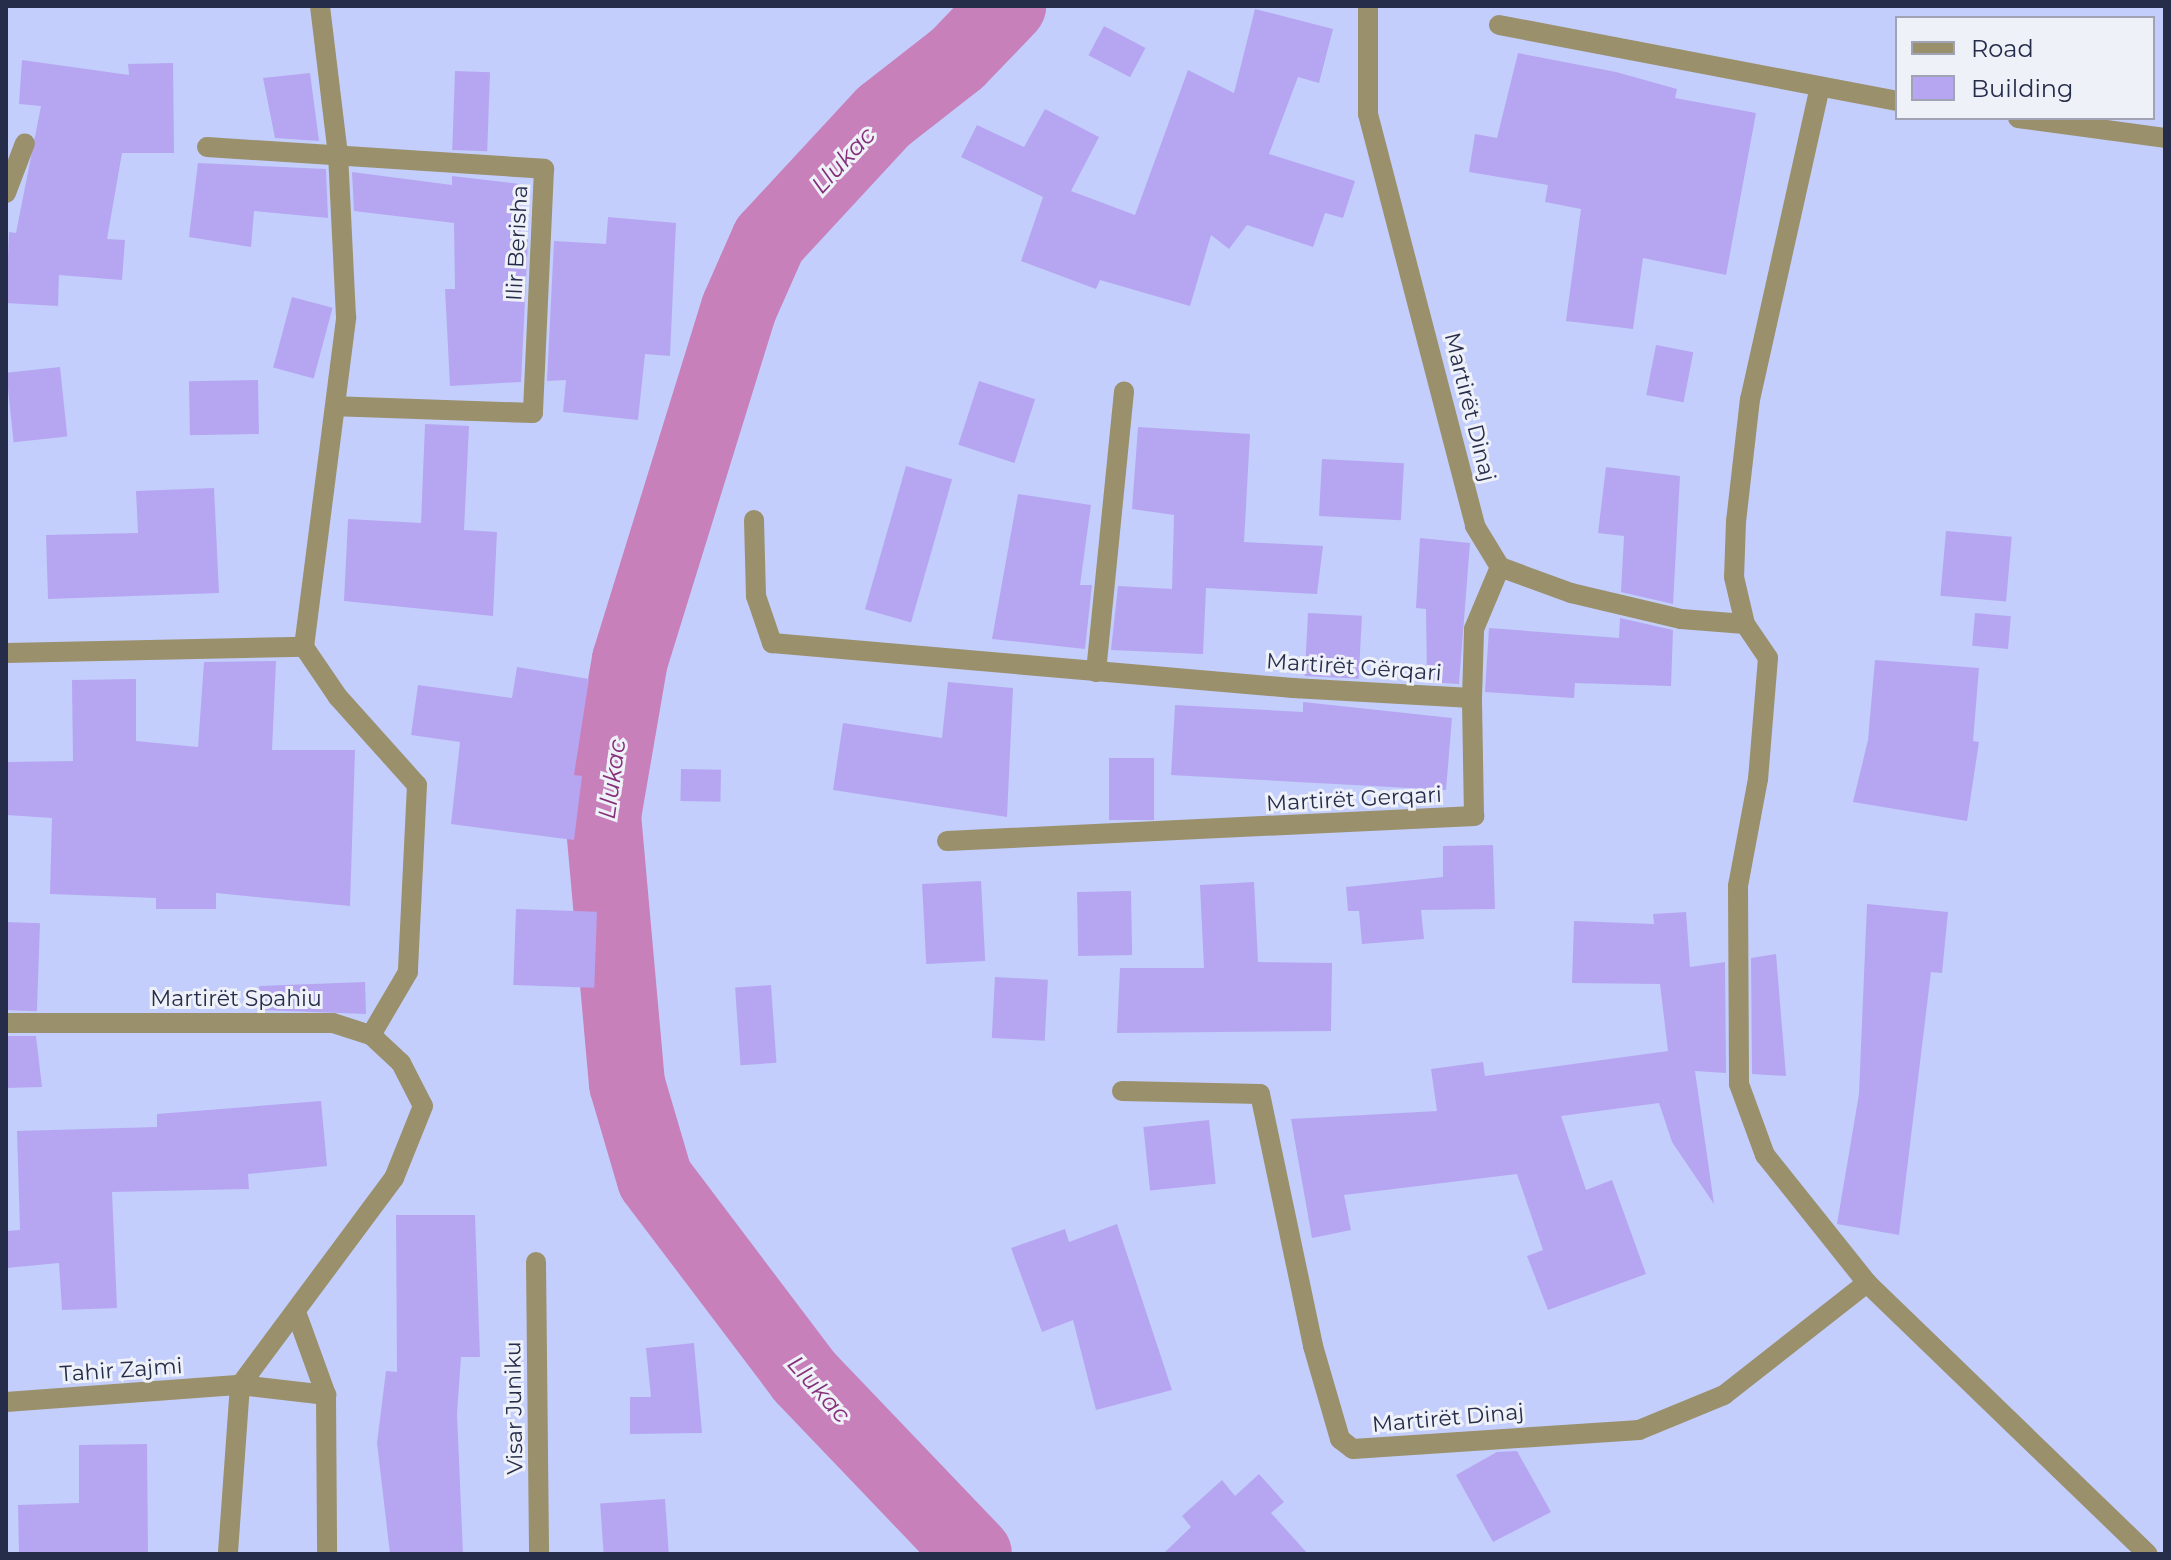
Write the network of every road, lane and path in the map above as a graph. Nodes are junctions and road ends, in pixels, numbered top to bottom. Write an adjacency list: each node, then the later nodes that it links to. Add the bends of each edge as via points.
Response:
1 (320, 6): 10 (street)
2 (1368, 6): 15 (street, Martirët Dinaj, via 1368,114 1475,526)
3 (1499, 25): 4 (street)
4 (1819, 91): 5 (street); 16 (street, via 1750,399 1734,577)
5 (1895, 101)
6 (2033, 120): 7 (street)
7 (2165, 138)
8 (25, 143): 11 (street)
9 (207, 147): 10 (street, Ilir Berisha)
10 (338, 155): 13 (street, via 346,317); 13 (street, Ilir Berisha, via 544,169 533,413)
11 (6, 193)
12 (1124, 391): 19 (street)
13 (337, 406): 17 (street)
14 (754, 520): 19 (street, Martirët Gërqari, via 756,596 772,643)
15 (1500, 567): 16 (street, via 1667,616); 20 (street, Martirët Gërqari, via 1474,629)
16 (1745, 624): 26 (street, via 1768,658 1758,779 1738,886 1739,1084 1765,1155)
17 (304, 647): 18 (street); 23 (street, via 338,697 417,785 408,972)
18 (6, 653)
19 (1096, 672): 20 (street, Martirët Gërqari)
20 (1472, 698): 21 (street, Martirët Gerqari, via 1474,816 1119,838)
21 (947, 841)
22 (6, 1023): 23 (street, Martirët Spahiu, via 333,1023)
23 (371, 1035): 27 (street, Martirët Spahiu, via 401,1063 423,1106 394,1178)
24 (1122, 1091): 26 (street, Martirët Dinaj, via 1260,1094 1313,1346 1340,1439 1353,1449 1639,1430 1724,1395)
25 (536, 1262): 33 (street, Visar Juniku)
26 (1867, 1283): 34 (street)
27 (296, 1312): 28 (street); 29 (street)
28 (240, 1385): 29 (street, Tahir Zajmi); 30 (street, Tahir Zajmi); 31 (street)
29 (326, 1395): 32 (street)
30 (6, 1402)
31 (228, 1554)
32 (327, 1554)
33 (539, 1554)
34 (2148, 1554)

